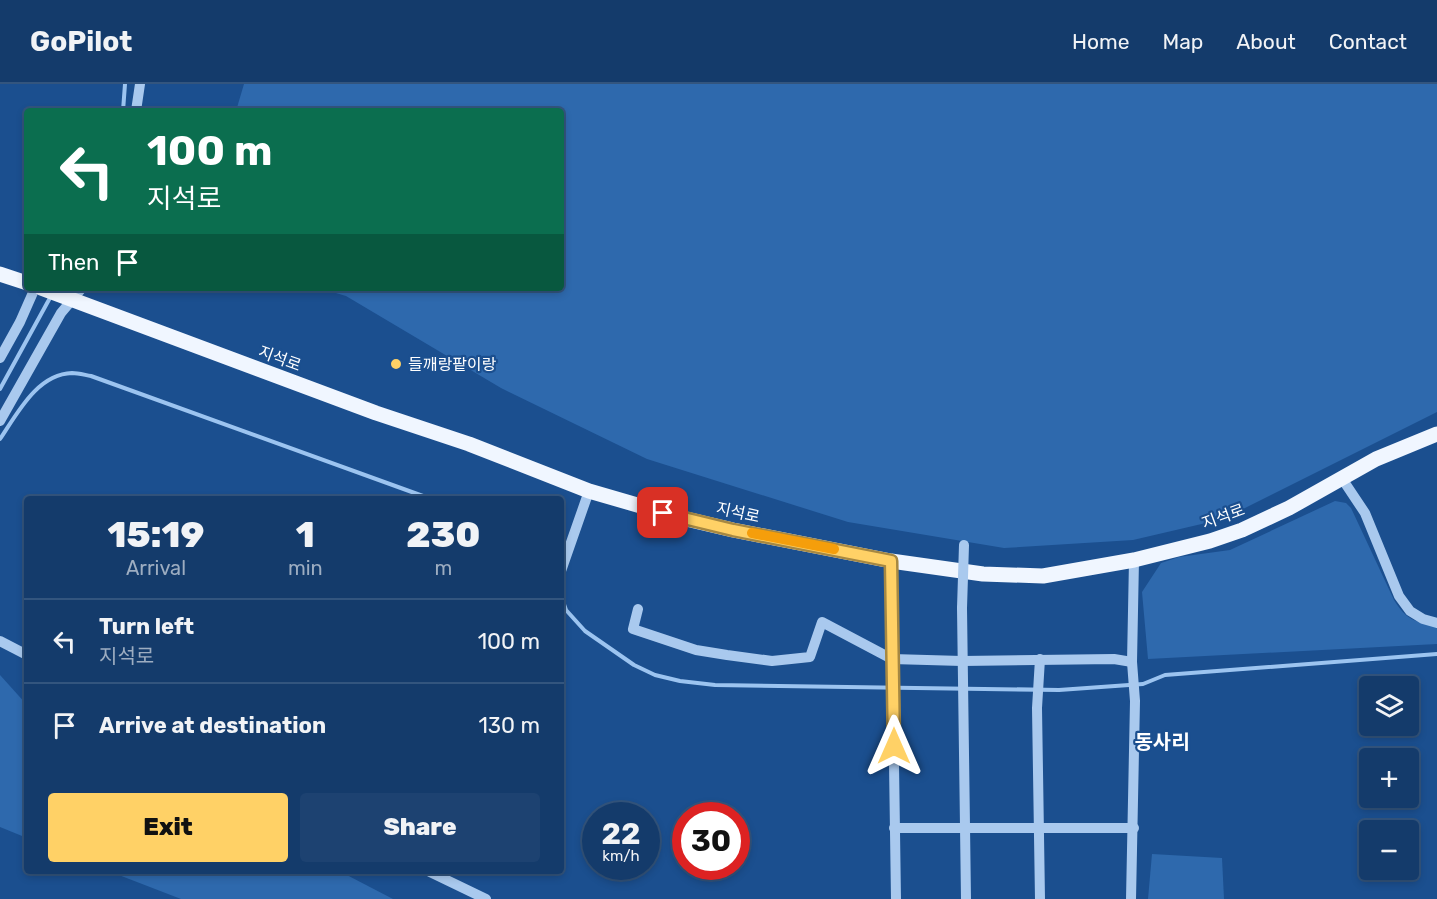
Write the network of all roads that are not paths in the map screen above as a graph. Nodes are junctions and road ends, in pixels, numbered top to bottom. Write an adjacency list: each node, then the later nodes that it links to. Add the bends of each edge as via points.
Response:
1 (140, 84): 2 (street)
2 (136, 108)
3 (0, 274): 4 (main road)
4 (24, 282)
5 (34, 291): 8 (street)
6 (54, 291): 7 (main road, 지석로)
7 (75, 296): 9 (street, via 61,313); 12 (main road, 지석로)
8 (0, 358)
9 (0, 421)
10 (1437, 434): 11 (main road, 지석로)
11 (1341, 477): 14 (main road, 지석로, via 1242,530); 18 (street, via 1365,513 1399,596 1410,610)
12 (589, 492): 15 (main road, 지석로, via 692,520); 16 (street)
13 (963, 545): 24 (street, bridge)
14 (1134, 560): 15 (main road, 지석로, via 1043,576 983,574); 23 (street)
15 (891, 561): 21 (street)
16 (564, 562)
17 (638, 609): 21 (street, via 633,629 696,650 772,661 810,657 822,622)
18 (1437, 623)
19 (0, 640): 20 (street)
20 (24, 653)
21 (892, 659): 24 (street); 27 (street)
22 (1040, 659): 23 (street); 24 (street); 25 (street)
23 (1132, 662): 28 (street)
24 (963, 666): 26 (street)
25 (1040, 826): 26 (street); 28 (street); 33 (street)
26 (965, 827): 27 (street); 32 (street)
27 (894, 828): 31 (street)
28 (1134, 828): 34 (street)
29 (452, 877): 30 (street)
30 (486, 899)
31 (896, 899)
32 (966, 899)
33 (1040, 899)
34 (1131, 899)

